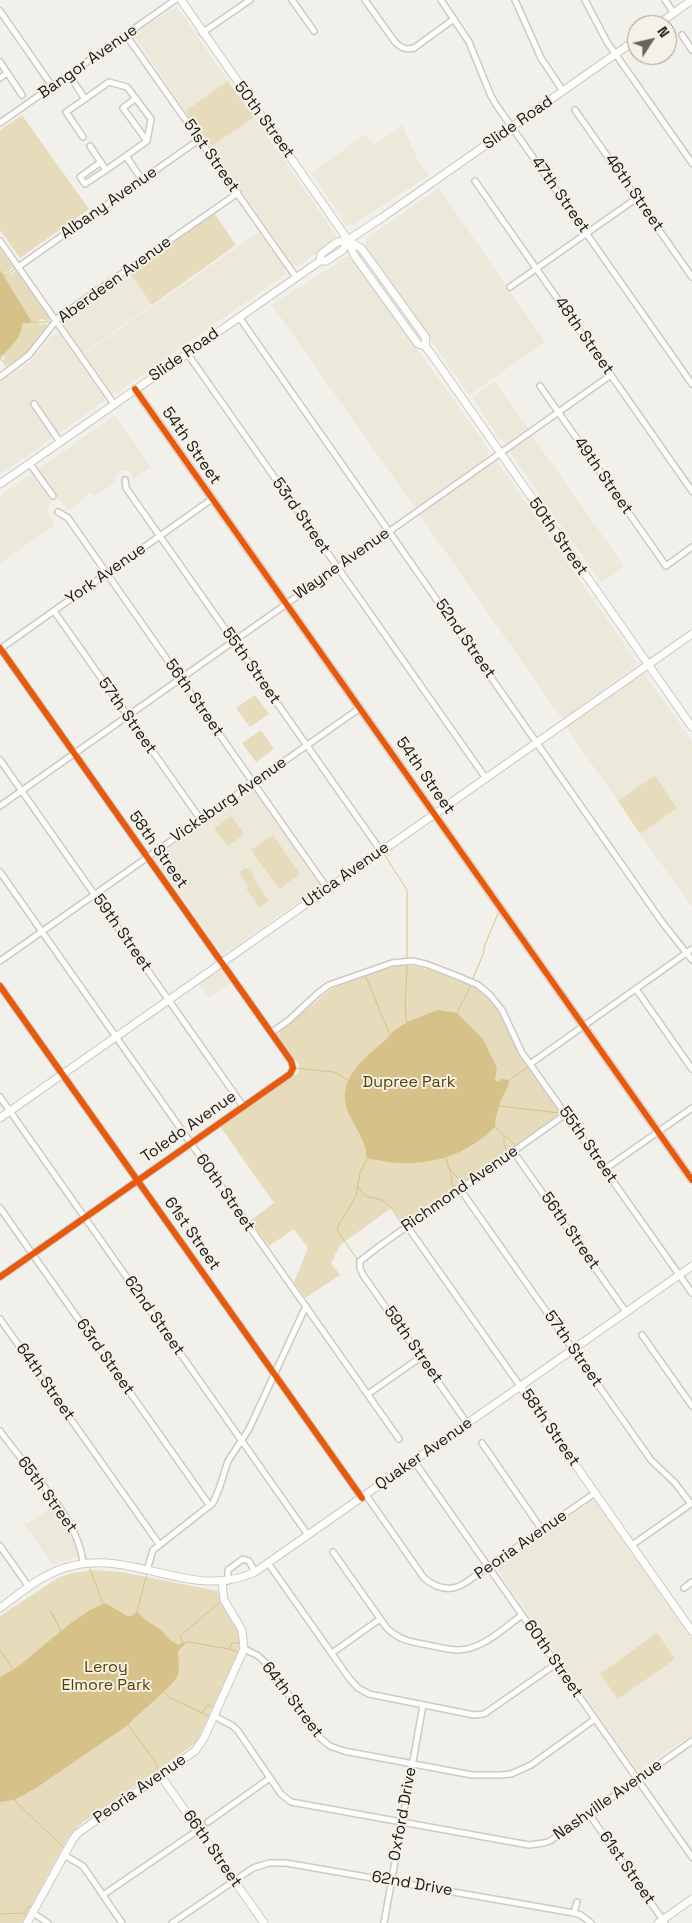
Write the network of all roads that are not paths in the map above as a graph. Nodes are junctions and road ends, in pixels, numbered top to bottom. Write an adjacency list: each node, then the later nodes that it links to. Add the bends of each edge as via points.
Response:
1 (175, 0): 17 (street, Bangor Avenue)
2 (180, 0): 16 (street, 50th Street)
3 (250, 0): 16 (street)
4 (292, 0): 15 (street)
5 (365, 0): 14 (street, via 395,42 408,50)
6 (441, 0): 14 (street, 47th Street)
7 (515, 0): 27 (street, via 541,58)
8 (585, 0): 21 (street)
9 (665, 0): 12 (street)
10 (692, 0): 12 (street)
11 (0, 11): 26 (street)
12 (674, 13): 13 (street)
13 (671, 15)
14 (454, 19): 33 (street, 47th Street, via 469,42 491,96)
15 (314, 31)
16 (202, 34): 47 (street, 50th Street)
17 (126, 35): 24 (street, Bangor Avenue); 35 (street, 51st Street)
18 (682, 35): 20 (street)
19 (627, 46): 21 (street, Slide Road)
20 (692, 50)
21 (616, 54): 27 (street, Slide Road); 39 (street)
22 (0, 62): 23 (street)
23 (7, 73): 25 (street); 28 (street)
24 (69, 75): 26 (street, Bangor Avenue); 30 (street)
25 (0, 78)
26 (52, 86): 32 (street, Bangor Avenue)
27 (563, 91): 33 (street, Slide Road)
28 (22, 95)
29 (136, 98): 30 (street, via 127,87 109,82); 36 (street, via 151,118); 36 (street, via 123,108)
30 (85, 99): 34 (street, via 66,112)
31 (575, 110): 45 (street, 46th Street)
32 (0, 124)
33 (512, 127): 46 (street, 47th Street); 47 (street, Slide Road)
34 (83, 137)
35 (200, 139): 42 (street, Albany Avenue); 44 (street, 51st Street)
36 (147, 141): 38 (street)
37 (90, 146): 40 (street)
38 (126, 156): 41 (street); 42 (street)
39 (691, 161)
40 (101, 162): 41 (street); 41 (street, via 80,177 85,184)
41 (106, 170)
42 (142, 180): 49 (street, Albany Avenue)
43 (475, 181): 50 (street, 48th Street)
44 (238, 193): 51 (street, 51st Street); 55 (street, Aberdeen Avenue)
45 (637, 198): 46 (street); 52 (street, 46th Street)
46 (586, 233): 50 (street); 59 (street, 47th Street)
47 (348, 240): 51 (street, Slide Road, via 343,250 326,261 320,260); 66 (street, 50th Street, via 362,249 426,338 426,346)
48 (0, 242): 49 (street)
49 (18, 267): 55 (street)
50 (536, 269): 53 (street); 57 (street, 48th Street)
51 (296, 277): 54 (street, Slide Road)
52 (692, 277)
53 (510, 287)
54 (239, 317): 56 (street, Slide Road); 76 (street, 52nd Street)
55 (56, 322): 58 (street, Aberdeen Avenue, via 29,355); 63 (street)
56 (187, 353): 61 (street, Slide Road); 79 (street, 53rd Street)
57 (611, 375): 64 (street, Wayne Avenue); 70 (street, 48th Street)
58 (0, 377)
59 (692, 384)
60 (540, 386): 64 (street, 49th Street)
61 (135, 389): 63 (street, Slide Road); 74 (street, 54th Street)
62 (34, 404): 65 (street)
63 (114, 404): 65 (street, Slide Road)
64 (558, 411): 66 (street, Wayne Avenue); 78 (street, 49th Street, via 666,566)
65 (60, 442): 67 (street, Slide Road)
66 (499, 452): 76 (street, Wayne Avenue); 86 (street, 50th Street)
67 (30, 464): 71 (street, Slide Road); 73 (street)
68 (692, 476): 70 (street)
69 (125, 480): 77 (street, 55th Street, via 126,488)
70 (685, 481): 72 (street, 48th Street)
71 (0, 484)
72 (692, 491)
73 (52, 496)
74 (212, 500): 77 (street, York Avenue); 81 (street, 54th Street)
75 (58, 512): 80 (street, 56th Street, via 65,515)
76 (389, 531): 79 (street, Wayne Avenue); 91 (street, 52nd Street)
77 (160, 537): 80 (street, York Avenue); 84 (street, 55th Street)
78 (692, 547)
79 (337, 567): 81 (street, Wayne Avenue); 95 (street, 53rd Street)
80 (107, 574): 82 (street, York Avenue); 87 (street, 56th Street)
81 (286, 603): 84 (street, Wayne Avenue); 88 (street, 54th Street)
82 (54, 611): 85 (street, York Avenue); 89 (street, 57th Street)
83 (692, 634): 86 (street, Utica Avenue)
84 (233, 641): 87 (street, Wayne Avenue); 92 (street, 55th Street)
85 (0, 649): 93 (street, 58th Street)
86 (648, 664): 90 (street, 50th Street); 91 (street, Utica Avenue)
87 (179, 678): 89 (street, Wayne Avenue); 96 (street, 56th Street)
88 (360, 708): 92 (street, Vicksburg Avenue); 99 (street, 54th Street)
89 (126, 715): 93 (street, Wayne Avenue); 100 (street, 57th Street)
90 (692, 727)
91 (537, 741): 95 (street, Utica Avenue); 107 (street, 52nd Street, via 662,922)
92 (307, 746): 96 (street, Vicksburg Avenue); 101 (street, 55th Street)
93 (73, 753): 97 (street, Wayne Avenue); 102 (street, 58th Street)
94 (0, 760): 97 (street, 59th Street)
95 (485, 777): 99 (street, Utica Avenue)
96 (254, 783): 100 (street, Vicksburg Avenue); 104 (street, 56th Street)
97 (21, 790): 98 (street, Wayne Avenue); 105 (street, 59th Street)
98 (0, 806)
99 (434, 813): 101 (street, Utica Avenue); 114 (street, 54th Street)
100 (201, 820): 102 (street, Vicksburg Avenue)
101 (380, 851): 104 (street, Utica Avenue)
102 (147, 858): 105 (street, Vicksburg Avenue); 110 (street, 58th Street)
103 (0, 872): 106 (street, 60th Street)
104 (327, 888): 110 (street, Utica Avenue)
105 (94, 895): 106 (street, Vicksburg Avenue); 113 (street, 59th Street)
106 (42, 932): 109 (street, Vicksburg Avenue); 116 (street, 60th Street)
107 (689, 951): 108 (street, 52nd Street); 112 (street)
108 (692, 960)
109 (0, 961)
110 (221, 963): 113 (street, Utica Avenue); 115 (street, 58th Street)
111 (0, 986): 120 (street, 61st Street)
112 (636, 989): 114 (street); 119 (street)
113 (168, 1000): 116 (street, Utica Avenue); 122 (street, 59th Street)
114 (584, 1025): 117 (street); 127 (street, 54th Street)
115 (271, 1033): 117 (street, 55th Street, via 329,985 396,962 412,961 478,985 489,994 502,1010); 118 (street, 58th Street)
116 (116, 1037): 120 (street, Utica Avenue); 128 (street, 60th Street)
117 (530, 1064): 125 (street, 55th Street)
118 (293, 1068): 122 (street, Toledo Avenue, via 290,1074)
119 (692, 1069)
120 (62, 1074): 124 (street, Utica Avenue); 131 (street, 61st Street)
121 (0, 1097): 124 (street, 62nd Street)
122 (243, 1106): 128 (street, Toledo Avenue)
123 (692, 1108): 127 (street)
124 (10, 1111): 126 (street, Utica Avenue); 135 (street, 62nd Street)
125 (566, 1114): 129 (street, Richmond Avenue); 130 (street, 55th Street)
126 (0, 1118)
127 (658, 1131): 130 (street); 132 (street, 54th Street)
128 (190, 1143): 131 (street, Toledo Avenue); 143 (street, 60th Street)
129 (513, 1151): 133 (street, Richmond Avenue); 144 (street, 56th Street)
130 (605, 1169): 140 (street, 55th Street)
131 (137, 1180): 135 (street, Toledo Avenue); 149 (street, 61st Street)
132 (692, 1180)
133 (460, 1188): 136 (street, Richmond Avenue); 147 (street, 57th Street)
134 (0, 1208): 137 (street, 63rd Street)
135 (84, 1218): 137 (street, Toledo Avenue); 156 (street, 62nd Street)
136 (407, 1226): 138 (street, Richmond Avenue, via 362,1259); 150 (street, 58th Street)
137 (32, 1254): 141 (street, Toledo Avenue); 162 (street, 63rd Street)
138 (360, 1266): 148 (street, 59th Street, via 363,1275)
139 (692, 1266): 140 (street, Quaker Avenue)
140 (679, 1275): 142 (street, 55th Street); 144 (street, Quaker Avenue)
141 (0, 1277)
142 (692, 1293)
143 (306, 1306): 149 (street); 151 (street, 60th Street)
144 (626, 1312): 147 (street, Quaker Avenue)
145 (0, 1319): 165 (street, 64th Street)
146 (642, 1335): 152 (street)
147 (573, 1349): 150 (street, Quaker Avenue); 161 (street, 57th Street, via 651,1460)
148 (421, 1357): 151 (street); 153 (street, 59th Street)
149 (274, 1374): 156 (street); 160 (street, 61st Street)
150 (520, 1386): 153 (street, Quaker Avenue); 159 (street, 58th Street)
151 (368, 1394): 155 (street, 60th Street)
152 (692, 1406)
153 (467, 1423): 158 (street, Quaker Avenue)
154 (1, 1433): 170 (street, 65th Street, via 74,1529 81,1546)
155 (399, 1439)
156 (242, 1441): 162 (street, via 228,1461); 164 (street, 62nd Street)
157 (482, 1443): 163 (street)
158 (414, 1461): 160 (street, Quaker Avenue); 171 (street, 60th Street)
159 (595, 1493): 163 (street, Peoria Avenue); 166 (street, 58th Street)
160 (364, 1496): 164 (street, Quaker Avenue); 177 (street, 61st Street, via 424,1578)
161 (692, 1504): 166 (street)
162 (210, 1506): 165 (street)
163 (542, 1530): 171 (street, Peoria Avenue)
164 (308, 1535): 169 (street, Quaker Avenue)
165 (159, 1544): 172 (street, via 153,1550)
166 (632, 1545): 182 (street, 58th Street)
167 (0, 1546): 176 (street)
168 (333, 1552): 181 (street)
169 (268, 1563): 173 (street, Quaker Avenue); 184 (street)
170 (83, 1564): 172 (street, Quaker Avenue, via 116,1564); 176 (street, Quaker Avenue, via 54,1572)
171 (489, 1567): 177 (street, Peoria Avenue, via 459,1587); 180 (street, 60th Street)
172 (148, 1570): 174 (street, Quaker Avenue, via 202,1582)
173 (255, 1572): 174 (street, Quaker Avenue); 174 (street, via 250,1562 243,1559 228,1570)
174 (225, 1581): 183 (street, via 224,1600 242,1630)
175 (692, 1582): 178 (street)
176 (29, 1587): 179 (street, Quaker Avenue)
177 (444, 1588)
178 (684, 1588)
179 (0, 1608)
180 (522, 1615): 181 (street, via 484,1642 459,1650 401,1639); 185 (street, 60th Street)
181 (380, 1619): 184 (street)
182 (692, 1631)
183 (244, 1649): 187 (street, Peoria Avenue); 190 (street, 64th Street, via 266,1663 319,1737 330,1746)
184 (332, 1653): 186 (street, via 354,1683 368,1694)
185 (556, 1664): 186 (street, via 484,1714); 188 (street, 60th Street)
186 (422, 1705): 190 (street, Oxford Drive)
187 (214, 1716): 191 (street, Peoria Avenue, via 198,1748); 192 (street, via 233,1726)
188 (595, 1719): 190 (street, 64th Street, via 531,1764 511,1774 472,1775); 193 (street, 60th Street)
189 (692, 1741): 193 (street, Nashville Avenue)
190 (412, 1764): 196 (street, Oxford Drive)
191 (160, 1775): 197 (street, 66th Street); 198 (street, Peoria Avenue, via 78,1833)
192 (270, 1778): 195 (street); 196 (street, Nashville Avenue, via 291,1802)
193 (637, 1779): 194 (street, Nashville Avenue); 199 (street, 60th Street)
194 (589, 1814): 196 (street, Nashville Avenue, via 550,1841 537,1845); 207 (street, 61st Street)
195 (208, 1822)
196 (402, 1822): 201 (street, Oxford Drive)
197 (198, 1830): 200 (street, 66th Street); 202 (street)
198 (64, 1855): 202 (street, via 82,1866); 205 (street, Peoria Avenue)
199 (692, 1857)
200 (234, 1880): 201 (street, 62nd Drive, via 261,1864 280,1862); 211 (street, 62nd Drive); 212 (street, 66th Street)
201 (392, 1880): 206 (street, 62nd Drive); 213 (street, Oxford Drive)
202 (103, 1895): 210 (street)
203 (692, 1899): 207 (street)
204 (577, 1902): 206 (street)
205 (33, 1913): 208 (street, Peoria Avenue); 209 (street)
206 (574, 1913): 214 (street, 62nd Drive)
207 (662, 1922)
208 (27, 1923)
209 (48, 1923)
210 (122, 1923)
211 (172, 1923)
212 (264, 1923)
213 (384, 1923)
214 (591, 1923)

